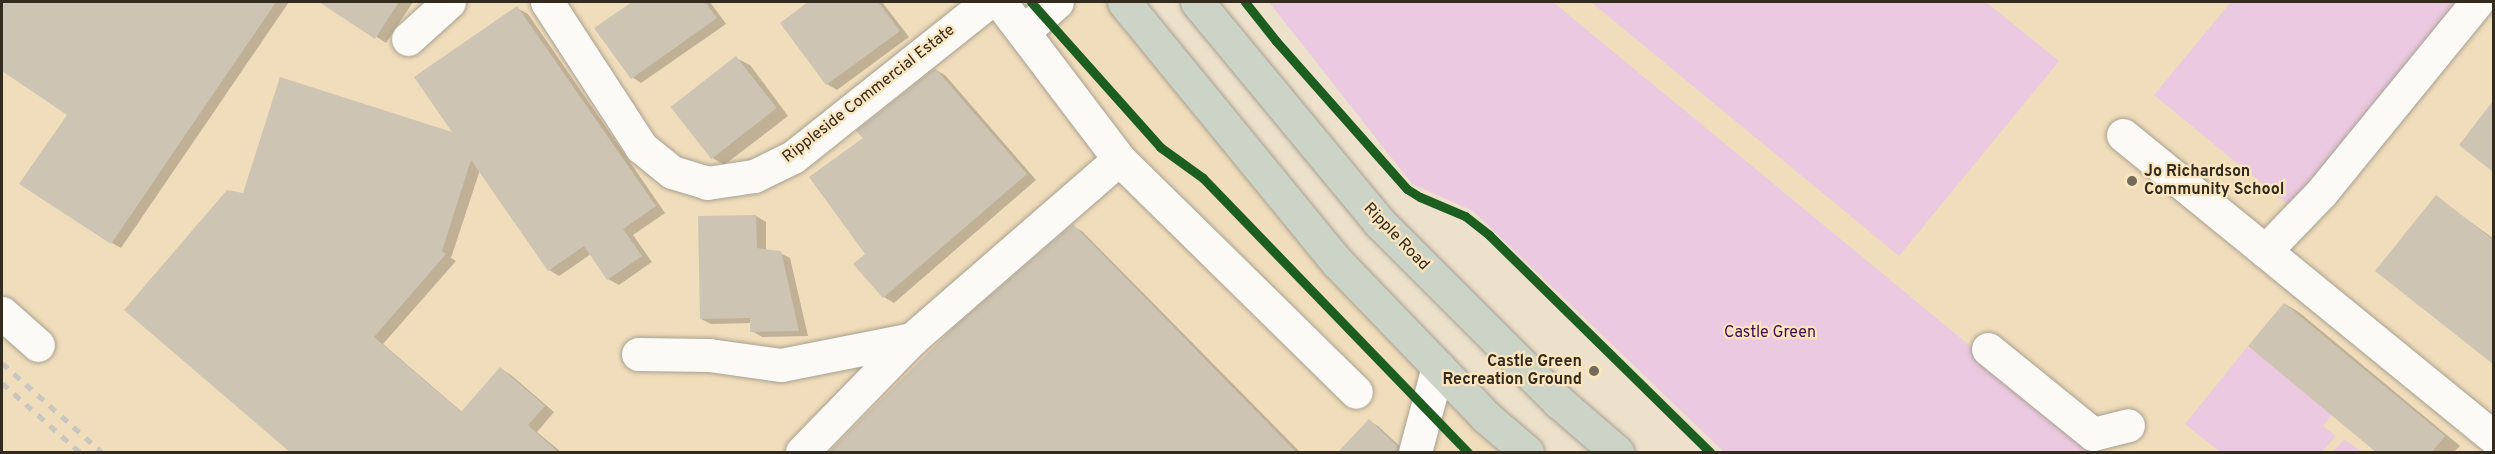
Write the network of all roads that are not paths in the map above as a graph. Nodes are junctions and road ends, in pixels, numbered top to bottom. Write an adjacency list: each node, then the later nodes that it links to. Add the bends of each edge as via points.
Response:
1 (449, 2): 10 (lane)
2 (547, 2): 3 (lane, Rippleside Commercial Estate, via 641,147 672,172 707,183 754,176 793,157)
3 (988, 2)
4 (1000, 2): 9 (lane)
5 (1057, 2): 9 (lane)
6 (1124, 2): 19 (highway, via 1337,262)
7 (1197, 2): 26 (highway, Ripple Road, via 1379,222 1559,402)
8 (2477, 2): 13 (lane, via 2321,193)
9 (1023, 32): 12 (lane)
10 (408, 39)
11 (2123, 135): 13 (lane)
12 (1119, 159): 15 (lane); 20 (lane)
13 (2265, 251): 22 (lane)
14 (2, 313): 16 (lane)
15 (912, 339): 18 (lane, via 781,365 709,355); 23 (lane)
16 (38, 345)
17 (1988, 348): 21 (lane, via 2093,434)
18 (638, 354)
19 (1438, 367): 24 (lane); 25 (highway)
20 (1356, 392)
21 (2128, 425)
22 (2493, 438)
23 (802, 453)
24 (1415, 453)
25 (1527, 453)
26 (1617, 453)

